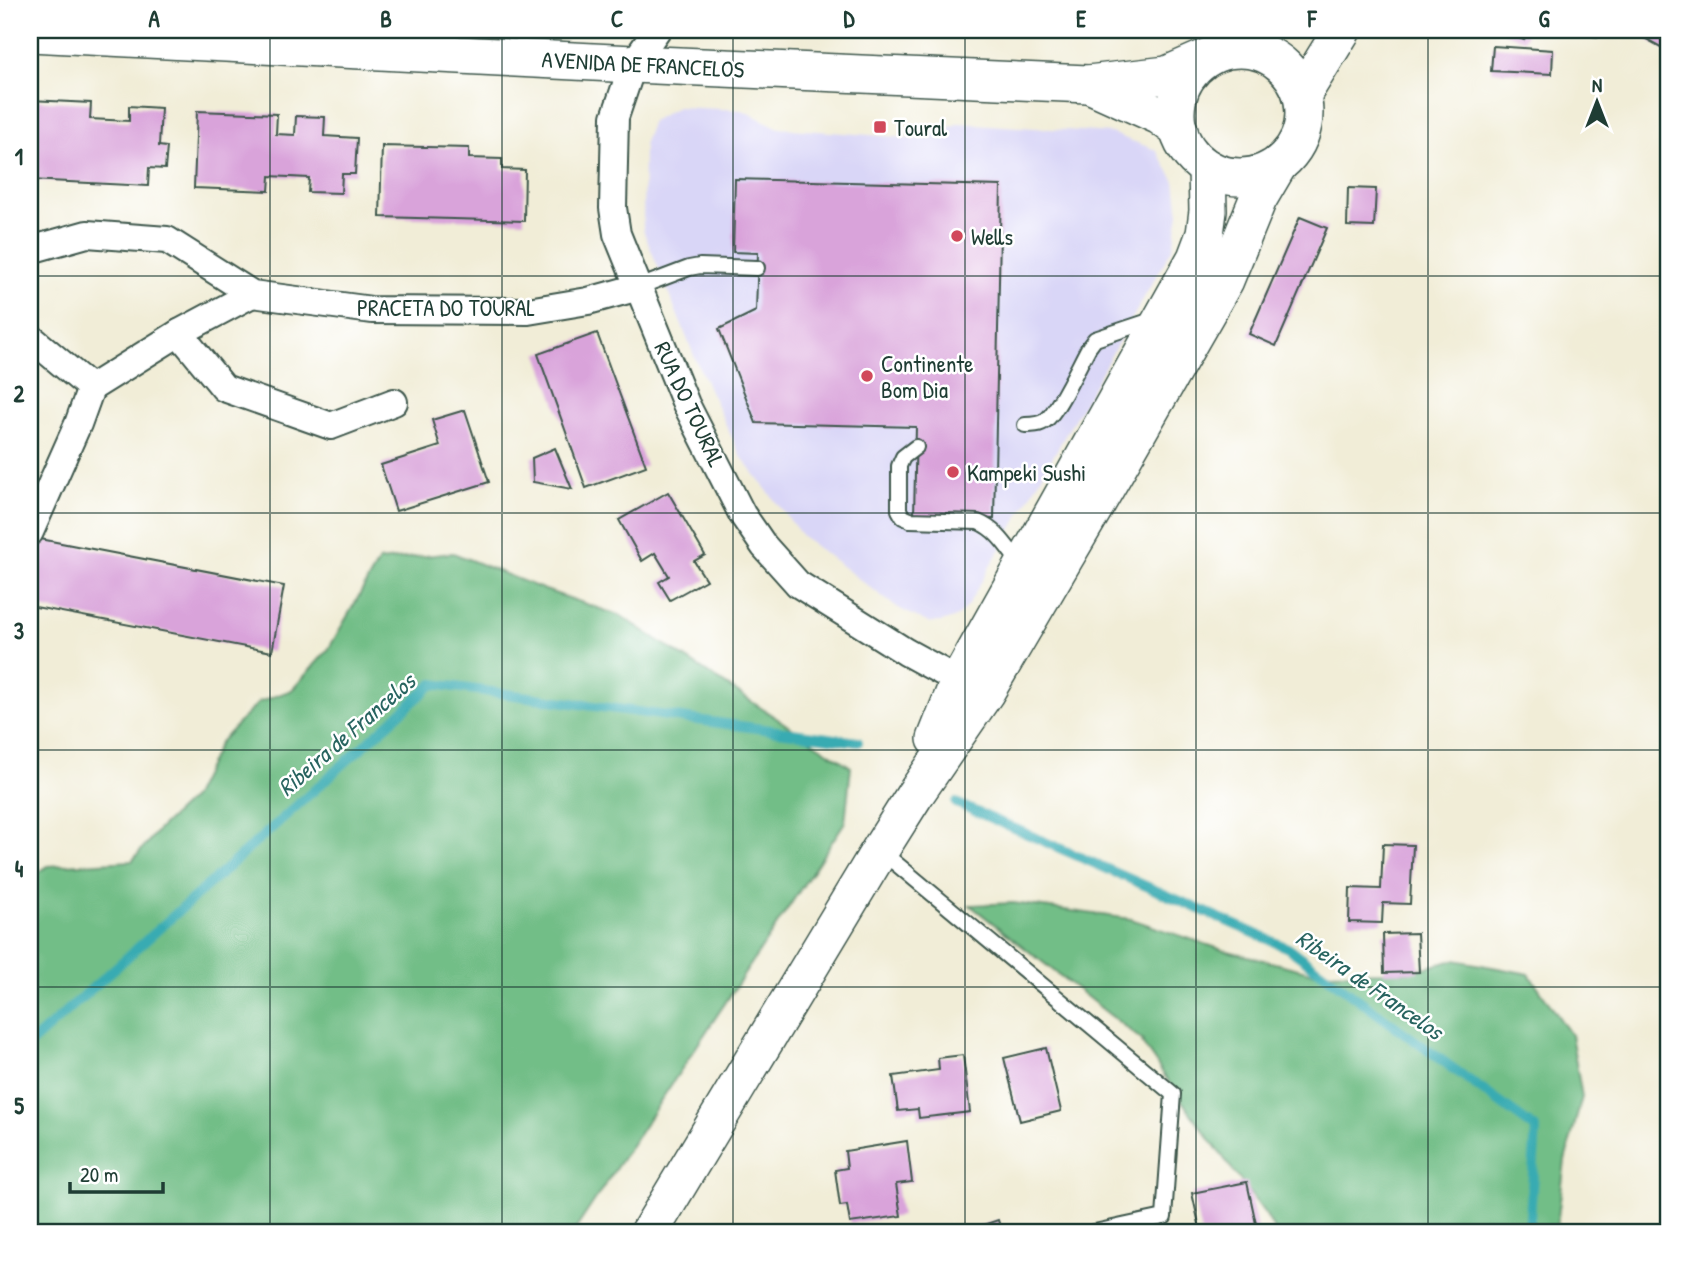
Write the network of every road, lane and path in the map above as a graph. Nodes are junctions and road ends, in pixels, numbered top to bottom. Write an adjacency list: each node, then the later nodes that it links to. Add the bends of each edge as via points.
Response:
1 (657, 30): 6 (street, RUA DO TOURAL)
2 (1342, 30): 8 (main road)
3 (30, 33): 6 (main road, AVENIDA DE FRANCELOS)
4 (1268, 40): 5 (main road); 8 (main road, via 1273,57 1296,80)
5 (1208, 57): 7 (main road, AVENIDA DE FRANCELOS, via 1167,75); 9 (main road, via 1192,70 1181,88 1176,107)
6 (634, 64): 7 (main road, AVENIDA DE FRANCELOS); 14 (street, RUA DO TOURAL, via 615,117 613,208 617,234)
7 (1088, 84): 9 (main road, AVENIDA DE FRANCELOS, via 1160,116)
8 (1302, 95): 10 (main road, via 1301,134)
9 (1179, 130): 11 (main road, via 1193,157)
10 (1278, 165): 11 (main road, via 1242,177); 26 (main road, via 1258,199 1225,280 1098,502 985,693)
11 (1208, 168): 16 (main road, via 1205,234)
12 (30, 250): 15 (street, PRACETA DO TOURAL, via 87,234 167,240)
13 (757, 268): 14 (lane, via 701,266)
14 (639, 287): 15 (street, PRACETA DO TOURAL, via 528,311 372,310); 25 (street, RUA DO TOURAL, via 686,404 742,514 764,546 798,584)
15 (252, 294): 17 (street)
16 (1163, 316): 21 (lane, via 1095,340 1047,420); 24 (main road)
17 (179, 333): 19 (street); 20 (street, via 224,388 331,426)
18 (30, 337): 19 (street)
19 (91, 388): 23 (street)
20 (394, 402)
21 (1025, 425)
22 (916, 447): 24 (lane, via 899,466 903,517 986,525)
23 (30, 531)
24 (1023, 568): 25 (main road)
25 (959, 681): 26 (main road)
26 (914, 796): 27 (main road)
27 (880, 850): 28 (main road); 29 (lane, via 1172,1094 1164,1217)
28 (656, 1231)
29 (1090, 1233)

